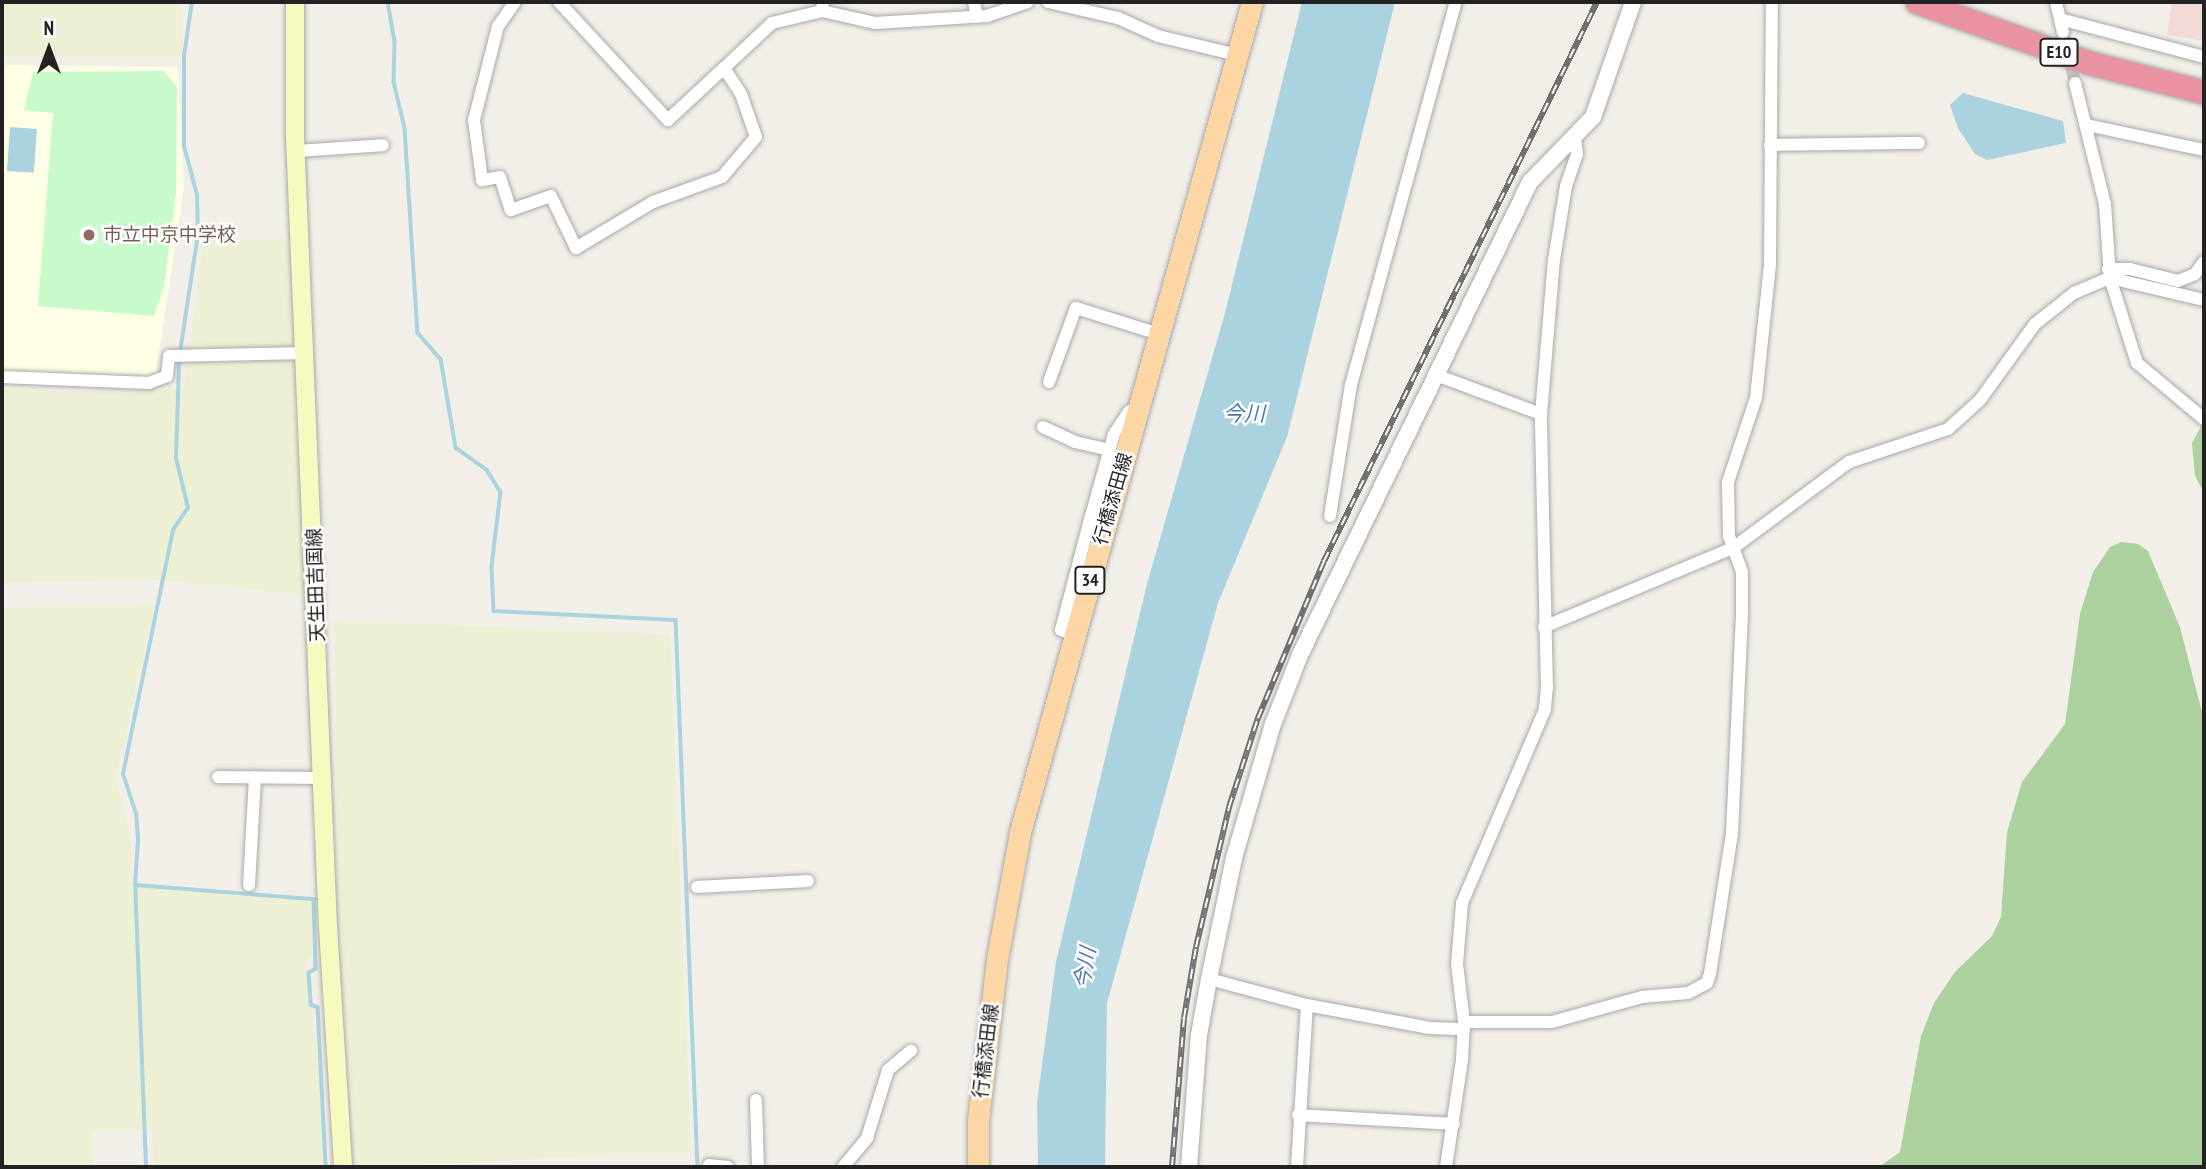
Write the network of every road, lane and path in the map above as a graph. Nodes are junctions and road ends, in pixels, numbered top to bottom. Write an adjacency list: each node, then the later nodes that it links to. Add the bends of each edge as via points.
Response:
1 (295, 2): 26 (main road, 天生田吉国線)
2 (515, 2): 17 (street, via 498,26 474,120 482,180 500,177 512,210 551,195 576,248 653,202 722,177 756,136 741,94)
3 (559, 2): 17 (street, via 668,120)
4 (974, 2): 14 (street)
5 (1028, 2): 14 (street, via 1002,14)
6 (1048, 2): 15 (street)
7 (1252, 2): 15 (main road, 行橋添田線 / 34)
8 (1456, 2): 42 (street, via 1351,385)
9 (1633, 2): 21 (street, via 1593,117)
10 (1772, 2): 24 (street)
11 (1917, 2): 19 (highway, E10, via 2090,63)
12 (2056, 2): 16 (street, via 2061,26)
13 (823, 7): 14 (street, via 875,23); 17 (street, via 772,23)
14 (977, 17)
15 (1237, 55): 32 (main road, 行橋添田線 / 34)
16 (2204, 57)
17 (724, 68)
18 (2076, 83): 20 (street)
19 (2204, 92)
20 (2087, 125): 25 (street); 30 (street, via 2105,204)
21 (1575, 137): 27 (street); 28 (street, via 1577,154)
22 (1919, 143): 24 (street)
23 (383, 145): 26 (street)
24 (1770, 145): 43 (street, via 1770,265 1756,398 1728,482)
25 (2204, 150)
26 (296, 151): 33 (main road, 天生田吉国線)
27 (1554, 155): 28 (street); 34 (street, via 1531,182)
28 (1566, 186): 38 (street, via 1554,260)
29 (2204, 262): 30 (street, via 2195,274 2178,281 2130,269)
30 (2109, 274): 31 (street); 39 (street, via 2137,363); 43 (street, via 2074,293 2035,324 1967,416 1925,440 1849,462)
31 (2204, 300)
32 (1159, 334): 36 (street, via 1076,308); 37 (main road, 行橋添田線 / 34)
33 (306, 353): 35 (street, via 169,356 167,376 149,383); 48 (main road, 天生田吉国線)
34 (1436, 375): 38 (street); 52 (street, via 1300,655 1273,724 1234,858)
35 (2, 377)
36 (1049, 382)
37 (1136, 414): 41 (street, via 1129,412); 45 (main road, 行橋添田線 / 34)
38 (1541, 414): 44 (street)
39 (2204, 419)
40 (1043, 427): 41 (street, via 1075,442)
41 (1109, 450): 45 (street, via 1061,630)
42 (1330, 516)
43 (1733, 548): 44 (street); 54 (street, via 1742,572 1742,612 1732,834 1707,983 1688,993 1642,997 1552,1022)
44 (1544, 627): 54 (street, via 1545,709 1462,903 1457,964)
45 (1075, 635): 64 (main road, 行橋添田線 / 34, via 1020,832 997,959 978,1122)
46 (218, 777): 47 (street)
47 (255, 778): 48 (street); 50 (street)
48 (323, 779): 60 (main road, 天生田吉国線)
49 (808, 881): 51 (street)
50 (249, 885)
51 (697, 887)
52 (1209, 979): 53 (street); 65 (street, via 1199,1035)
53 (1307, 1005): 54 (street, via 1430,1028); 57 (street)
54 (1464, 1025): 58 (street)
55 (911, 1051): 63 (street, via 887,1070 867,1138)
56 (755, 1100): 62 (street)
57 (1298, 1115): 58 (street); 66 (street)
58 (1454, 1125): 67 (street)
59 (709, 1165): 61 (street)
60 (343, 1167)
61 (728, 1167)
62 (758, 1167)
63 (843, 1167)
64 (978, 1167)
65 (1189, 1167)
66 (1297, 1167)
67 (1446, 1167)

